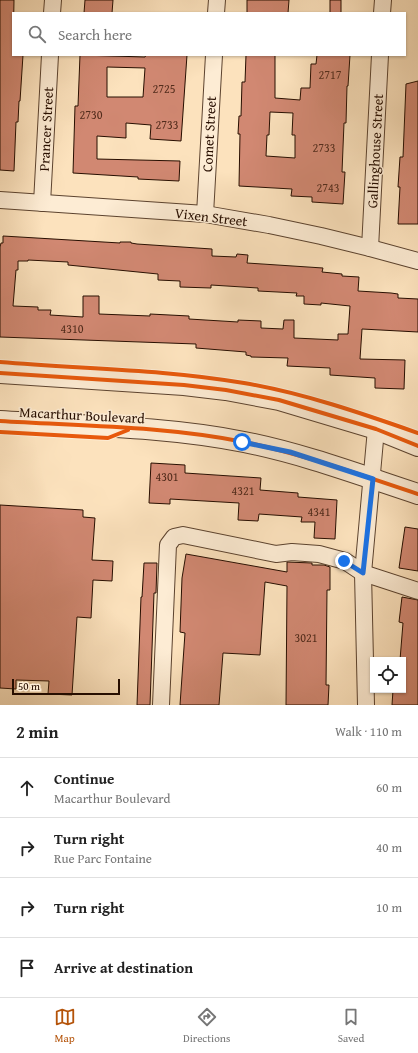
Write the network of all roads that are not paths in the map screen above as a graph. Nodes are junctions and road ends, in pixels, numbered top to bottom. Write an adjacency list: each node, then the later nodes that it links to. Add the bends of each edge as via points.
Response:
1 (53, 0): 4 (street)
2 (216, 0): 5 (street)
3 (383, 0): 6 (street)
4 (52, 12)
5 (216, 12)
6 (382, 12)
7 (50, 56): 11 (street, Prancer Street)
8 (214, 56): 12 (street, Comet Street)
9 (380, 56): 13 (street, Gallinghouse Street)
10 (0, 200): 11 (street, Vixen Street)
11 (42, 203): 12 (street, Vixen Street)
12 (205, 214): 13 (street, Vixen Street)
13 (370, 248): 14 (street, Vixen Street)
14 (418, 261)
15 (0, 373): 17 (street, via 226,390 279,400)
16 (0, 422): 19 (street, Macarthur Boulevard, via 148,430 242,442 290,452)
17 (376, 429): 18 (street); 19 (street)
18 (418, 446)
19 (373, 479): 20 (street, Macarthur Boulevard); 21 (street)
20 (418, 494)
21 (363, 573): 22 (street); 23 (street, via 344,561 319,554 276,554 183,535 174,537 168,545); 24 (street)
22 (418, 591)
23 (161, 705)
24 (366, 705)

